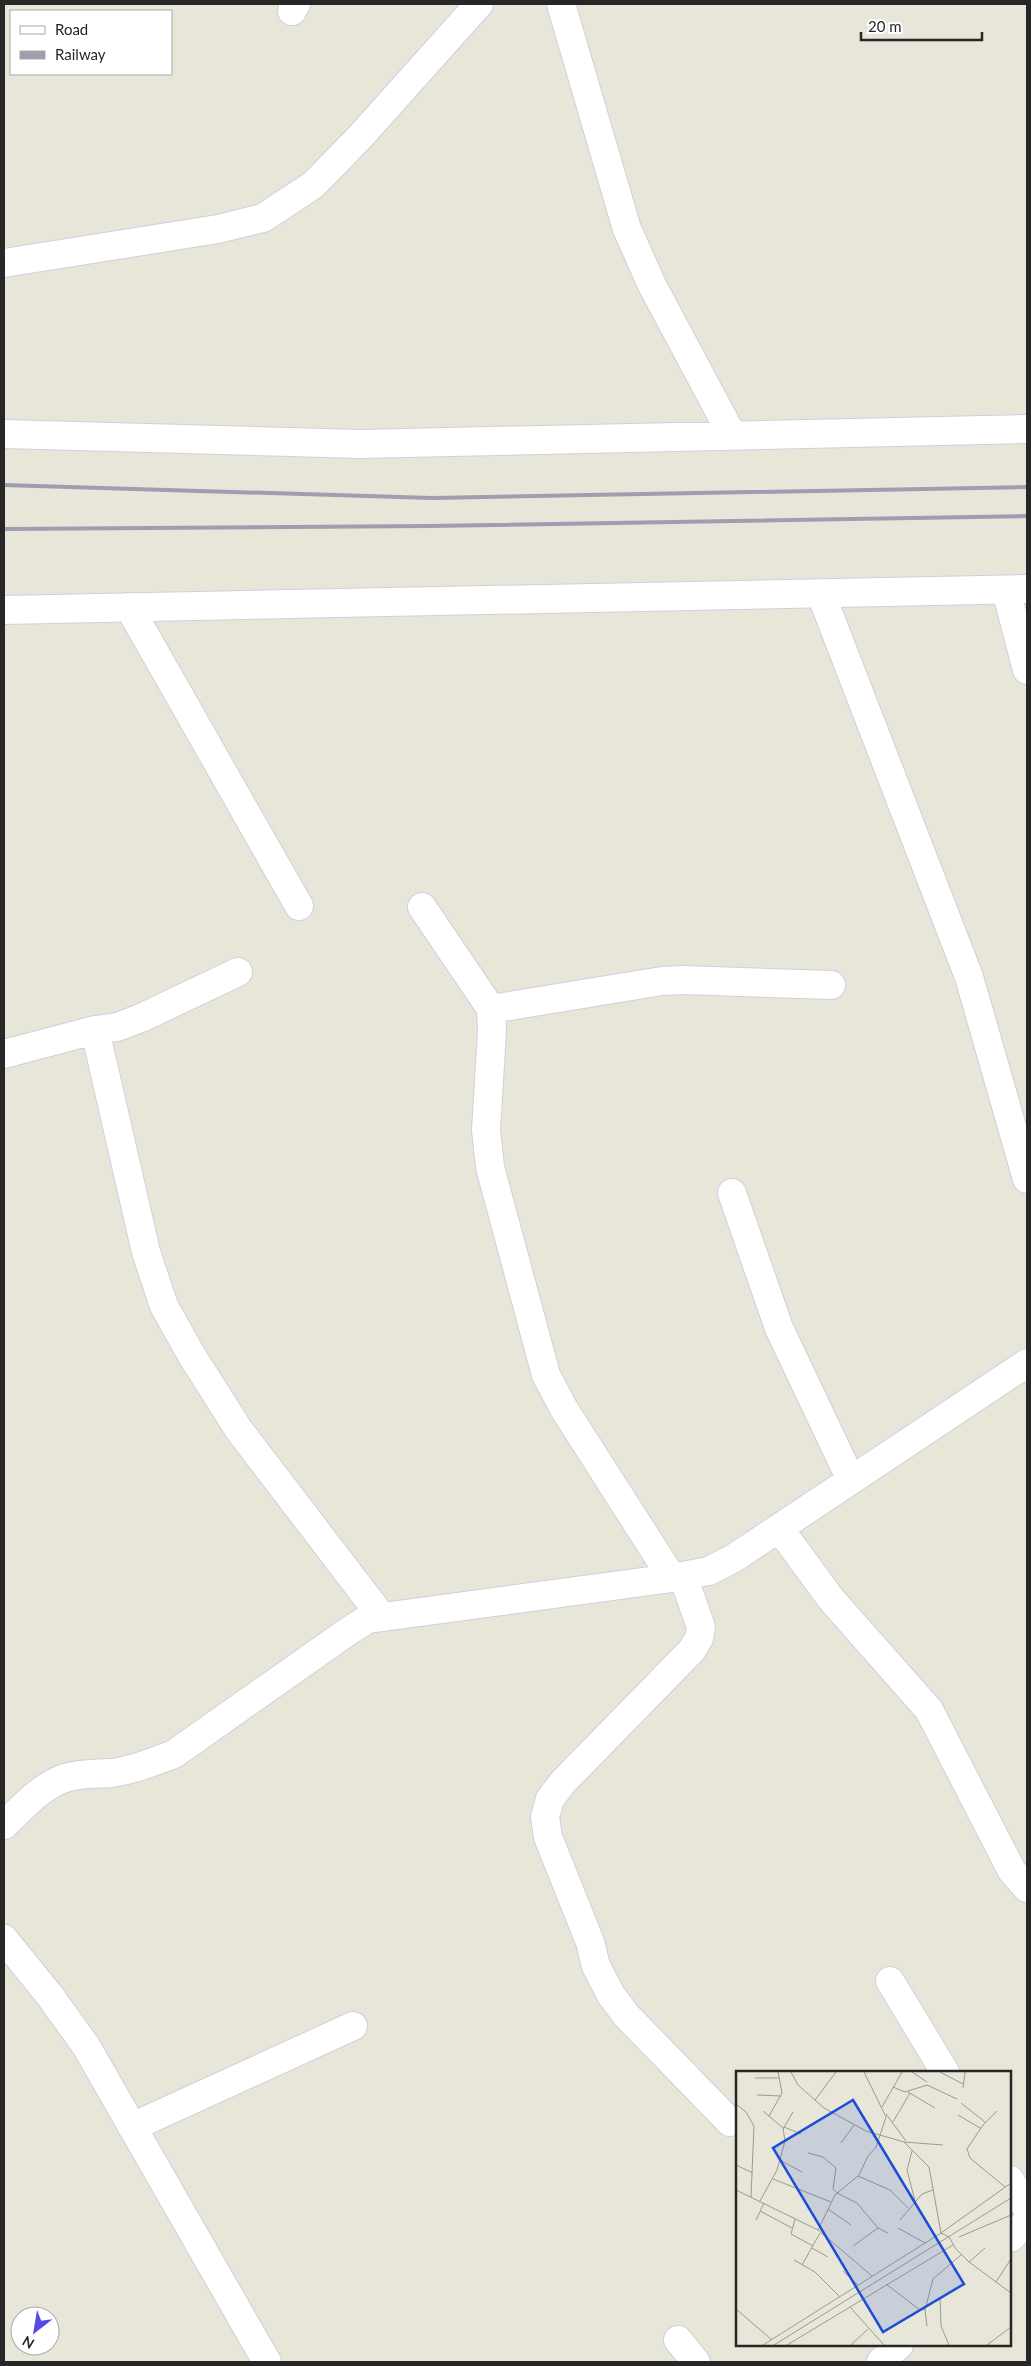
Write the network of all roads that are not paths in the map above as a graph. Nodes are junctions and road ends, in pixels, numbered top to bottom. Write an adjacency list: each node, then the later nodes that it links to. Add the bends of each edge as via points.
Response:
1 (479, 4): 3 (street, via 313,185 263,218 218,229)
2 (561, 4): 6 (street, via 628,228 652,286)
3 (4, 263)
4 (1027, 428): 6 (street)
5 (4, 434): 6 (street, via 360,444)
6 (732, 436)
7 (1017, 590): 8 (street); 11 (street)
8 (821, 594): 9 (street); 19 (street, via 969,977)
9 (130, 608): 10 (street); 12 (street)
10 (4, 610)
11 (1027, 670)
12 (299, 906)
13 (422, 907): 16 (street)
14 (238, 972): 17 (street, via 141,1018)
15 (831, 985): 16 (street, via 683,980)
16 (491, 1009): 24 (street, via 486,1130 490,1167 546,1374 564,1409)
17 (95, 1030): 18 (street); 25 (street, via 146,1252 164,1306 239,1430)
18 (4, 1054)
19 (1027, 1179)
20 (732, 1193): 22 (street, via 779,1328)
21 (1027, 1363): 22 (street)
22 (851, 1480): 23 (street)
23 (779, 1528): 24 (street, via 709,1571); 27 (street, via 831,1599 929,1710 1012,1871)
24 (678, 1577): 25 (street); 32 (street, via 701,1626 700,1638 563,1782 550,1800 545,1817 548,1837 590,1942 596,1966 611,1995 626,2015)
25 (382, 1617): 26 (street, via 368,1619 350,1630 174,1754 145,1766 64,1779 45,1788)
26 (4, 1825)
27 (1027, 1888)
28 (4, 1939): 33 (street, via 86,2046)
29 (890, 1981): 31 (street)
30 (353, 2026): 33 (street)
31 (944, 2071)
32 (730, 2122)
33 (132, 2127): 40 (street)
34 (1011, 2182): 35 (street)
35 (1027, 2209)
36 (1027, 2222): 37 (street)
37 (1011, 2237)
38 (678, 2340): 41 (street)
39 (898, 2346): 42 (street)
40 (267, 2362)
41 (696, 2362)
42 (881, 2362)

